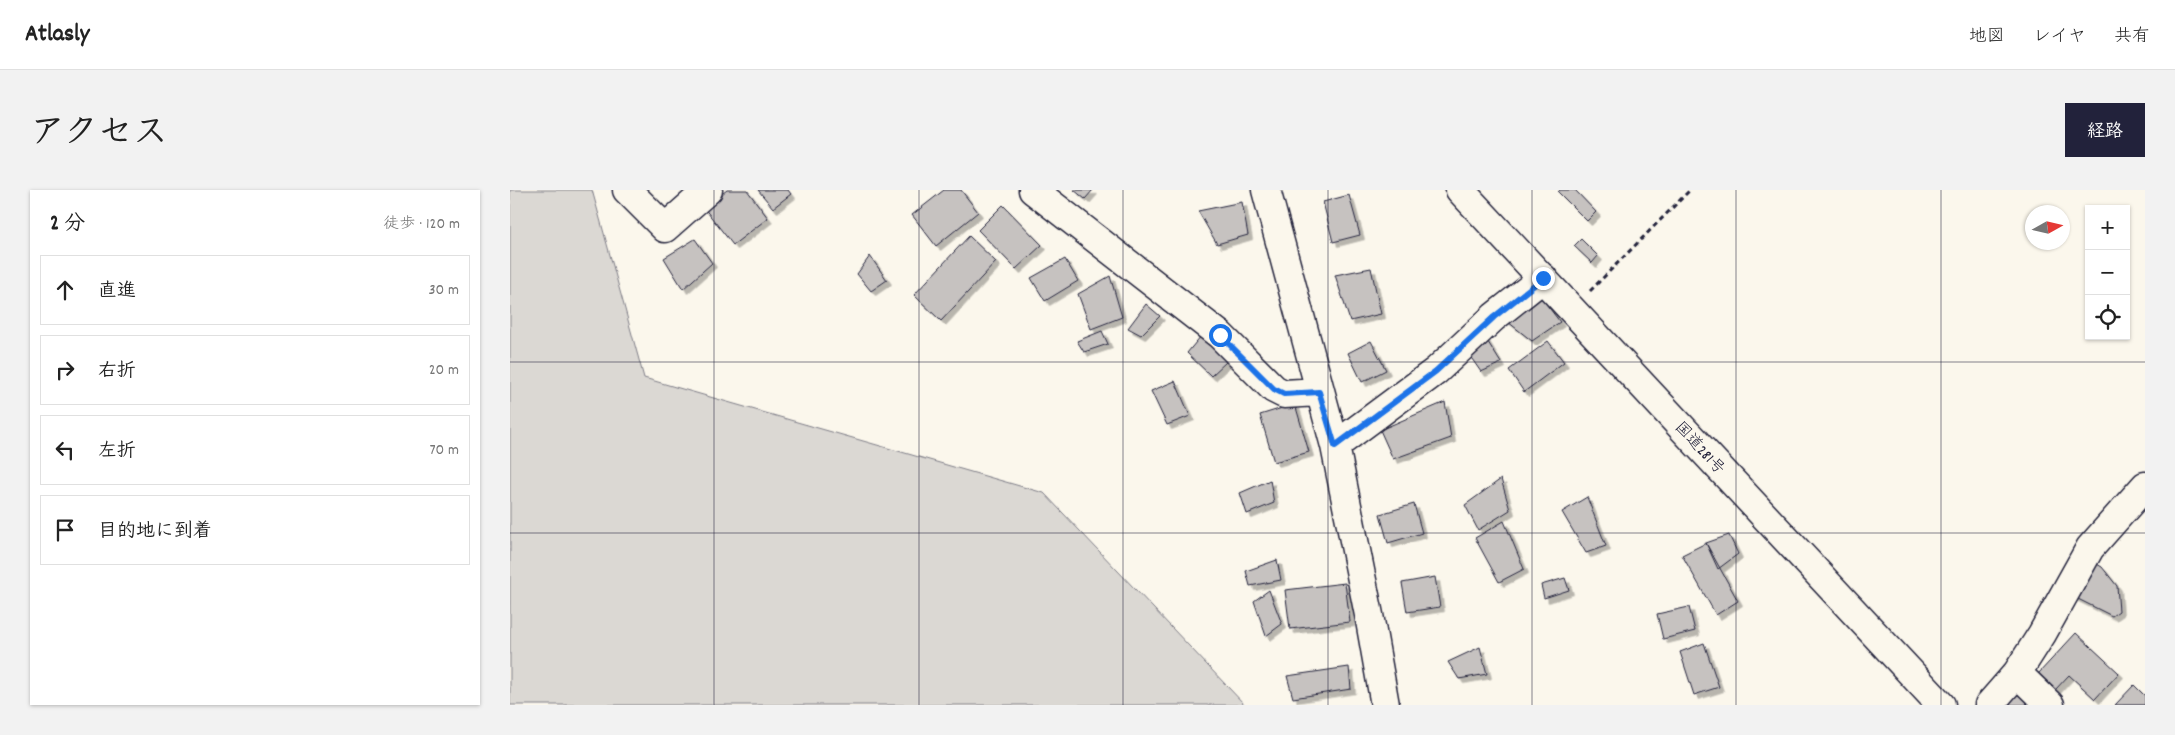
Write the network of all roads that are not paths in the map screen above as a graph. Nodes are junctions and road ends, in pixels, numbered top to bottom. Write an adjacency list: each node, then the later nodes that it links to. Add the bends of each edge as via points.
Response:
1 (627, 190): 2 (main road, via 665,228)
2 (708, 190)
3 (1033, 190): 7 (main road, via 1220,335 1274,389 1284,394)
4 (1266, 190): 7 (main road)
5 (1460, 190): 6 (main road, 国道281号)
6 (1543, 278): 8 (main road, via 1494,317 1436,371); 12 (main road, 国道281号)
7 (1319, 392): 8 (main road)
8 (1335, 446): 11 (main road)
9 (2145, 486): 10 (main road, via 2090,548)
10 (2017, 673): 13 (main road); 14 (main road)
11 (1384, 705)
12 (1941, 705)
13 (1989, 705)
14 (2050, 705)

